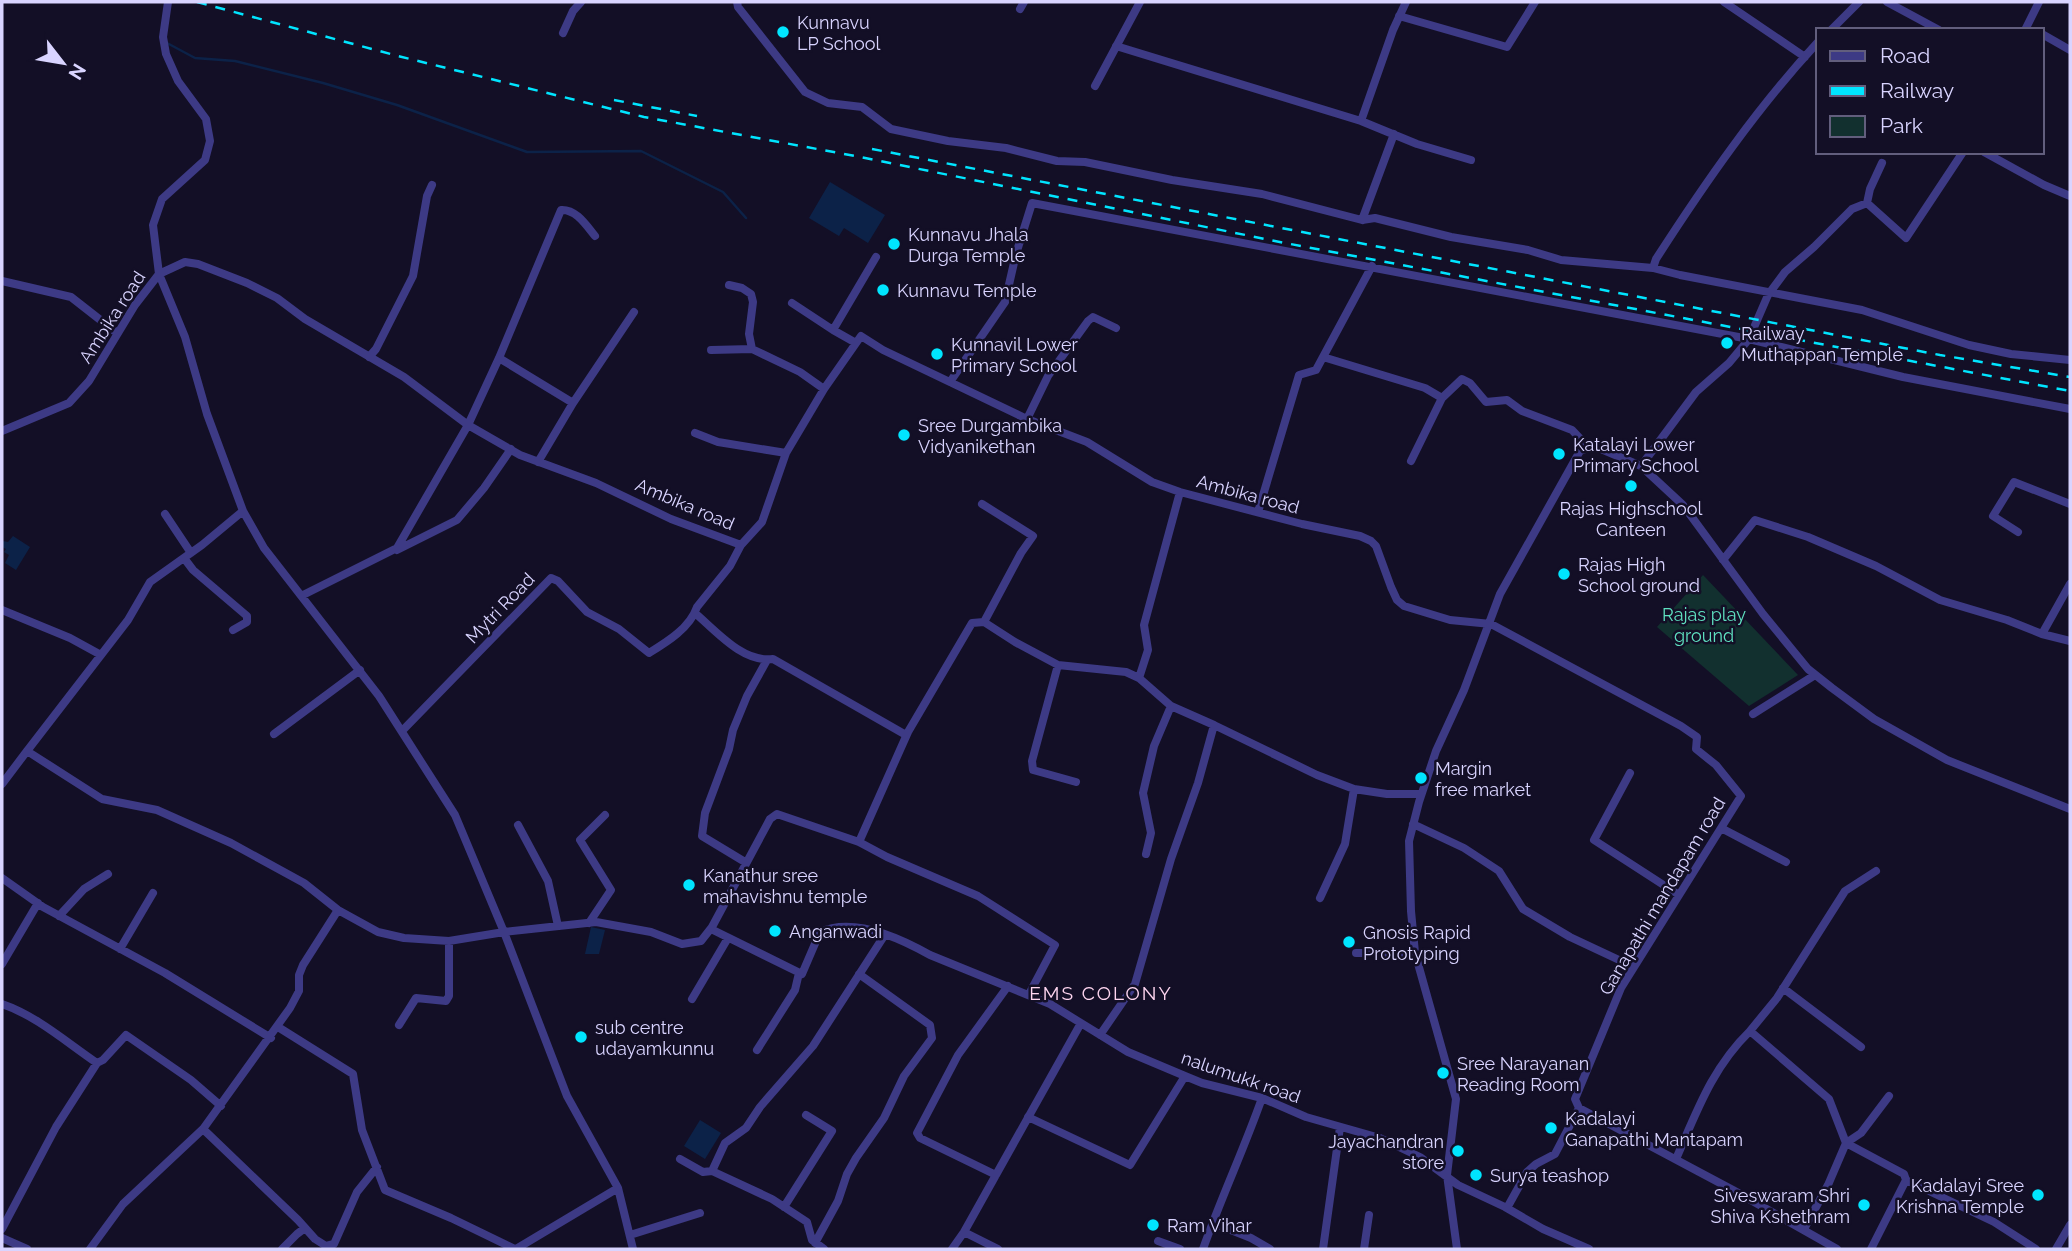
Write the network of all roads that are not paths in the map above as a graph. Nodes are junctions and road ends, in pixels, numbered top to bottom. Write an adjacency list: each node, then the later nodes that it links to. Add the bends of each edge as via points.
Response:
1 (168, 2): 36 (street, via 163,37 166,54 178,81 206,119 211,141 205,160 158,208 153,225)
2 (581, 2): 15 (street)
3 (737, 2): 31 (street, via 805,92 828,103 862,107 891,130 1262,194)
4 (1140, 2): 18 (street)
5 (1406, 2): 11 (street)
6 (1535, 2): 11 (street, via 1507,47)
7 (1724, 2): 20 (street)
8 (1859, 2): 12 (street)
9 (1886, 2): 13 (street)
10 (2039, 2): 14 (street)
11 (1399, 16): 22 (street)
12 (1833, 28)
13 (1935, 28)
14 (2029, 28)
15 (563, 33)
16 (2044, 35): 19 (street)
17 (1816, 44): 20 (street)
18 (1116, 46): 21 (street); 22 (street)
19 (2070, 50)
20 (1805, 58): 35 (street, via 1747,127)
21 (1095, 86)
22 (1361, 121): 23 (street)
23 (1394, 134): 26 (street); 31 (street)
24 (1962, 154): 30 (street, via 1906,238)
25 (1988, 154): 29 (street)
26 (1471, 160)
27 (1882, 163): 30 (street)
28 (432, 185): 50 (street, via 413,276)
29 (2070, 196)
30 (1867, 203): 39 (street, via 1852,209 1785,272)
31 (1362, 220): 35 (street, via 1375,218 1561,260)
32 (595, 236): 51 (street, via 577,216 561,210)
33 (876, 257): 43 (street)
34 (1372, 266): 45 (street); 49 (street); 53 (street, via 1032,203 1005,302)
35 (1653, 268): 39 (street)
36 (159, 274): 44 (street, Ambika road); 50 (street, Ambika road, via 185,262 247,283); 71 (street)
37 (2, 281): 44 (street, via 71,297)
38 (729, 285): 47 (street, via 751,294)
39 (1770, 293): 45 (street); 52 (street, via 1862,310 1969,345)
40 (792, 303): 43 (street)
41 (634, 312): 56 (street)
42 (1116, 328): 58 (street, via 1093,317 1054,366)
43 (833, 330): 46 (street)
44 (117, 333): 60 (street, Ambika road, via 89,381 69,404)
45 (1749, 339): 57 (street, via 1903,377); 67 (street, via 1696,392)
46 (856, 343): 53 (street, Ambika road, via 860,336); 54 (street, Ambika road)
47 (752, 349): 48 (street); 54 (street)
48 (711, 350)
49 (1323, 357): 55 (street, via 1424,388); 72 (street, via 1316,370 1299,375)
50 (369, 358): 59 (street, Ambika road, via 404,377)
51 (499, 358): 56 (street); 59 (street)
52 (2070, 360)
53 (950, 382): 58 (street, Ambika road)
54 (824, 389): 64 (street, Ambika road)
55 (1442, 398): 62 (street, via 1462,379 1486,402 1507,400 1522,411 1572,430); 65 (street)
56 (573, 402): 66 (street)
57 (2070, 409)
58 (1027, 419): 68 (street, Ambika road, via 1087,442 1152,482)
59 (468, 425): 63 (street, Ambika road); 79 (street, via 397,548)
60 (2, 431)
61 (695, 433): 64 (street, via 718,442)
62 (1589, 448): 67 (street, via 1594,446); 83 (street, via 1580,451 1500,594)
63 (511, 449): 66 (street, Ambika road); 79 (street, via 457,520)
64 (786, 453): 75 (street, Ambika road, via 762,522)
65 (1411, 461)
66 (538, 462): 75 (street, Ambika road)
67 (1642, 466): 77 (street, via 1683,505)
68 (1180, 492): 72 (street, Ambika road); 92 (street, via 1144,625 1148,650)
69 (982, 504): 82 (street, via 1033,536)
70 (2070, 504): 74 (street, via 2014,482 1993,516)
71 (243, 511): 76 (street); 79 (street, via 264,548)
72 (1258, 512): 83 (street, Ambika road, via 1371,541 1397,600 1404,606 1450,620)
73 (165, 513): 76 (street)
74 (2018, 532)
75 (741, 545): 81 (street, Mytri Road)
76 (187, 556): 84 (street, via 193,570 247,616 247,622); 87 (street, via 150,582)
77 (1723, 560): 85 (street, via 1755,520 1865,561 1940,600); 91 (street)
78 (2070, 584): 85 (street)
79 (303, 595): 90 (street)
80 (2, 610): 87 (street)
81 (695, 614): 88 (street, via 736,648); 96 (street, Mytri Road, via 672,639 649,653 587,612 551,578)
82 (984, 622): 89 (street); 98 (street, via 972,623)
83 (1491, 624): 104 (street); 109 (street, Ganapathi mandapam road, via 1697,737 1696,749 1741,796)
84 (233, 630)
85 (2042, 634): 86 (street)
86 (2070, 641)
87 (101, 655): 99 (street)
88 (767, 660): 98 (street, via 773,659); 112 (street, via 733,730 705,813 702,836)
89 (1058, 665): 92 (street, via 1126,672); 101 (street, via 1033,770)
90 (360, 670): 96 (street); 97 (street)
91 (1815, 674): 94 (street); 105 (street, via 1874,719 1947,760)
92 (1139, 678): 93 (street)
93 (1171, 706): 95 (street); 111 (street, via 1154,747 1143,793 1151,833)
94 (1753, 714)
95 (1214, 725): 103 (street); 146 (street, via 1135,984)
96 (401, 731): 126 (street, via 455,815)
97 (274, 734)
98 (906, 735): 110 (street)
99 (27, 751): 102 (street); 121 (street, via 102,799 158,810 231,843 304,883)
100 (1630, 773): 118 (street, via 1594,840)
101 (1076, 782)
102 (2, 784)
103 (1354, 789): 104 (street); 119 (street, via 1345,844)
104 (1422, 794): 107 (street)
105 (2070, 808)
106 (604, 815): 123 (street, via 580,840 611,890)
107 (1413, 824): 132 (street, via 1409,852); 134 (street, via 1499,871 1523,909)
108 (518, 825): 124 (street, via 548,881)
109 (1721, 828): 113 (street); 118 (street, Ganapathi mandapam road)
110 (859, 842): 112 (street, via 777,814); 139 (street, via 978,896 1055,945)
111 (1146, 854)
112 (745, 862): 125 (street)
113 (1786, 862)
114 (1876, 871): 138 (street, via 1845,891)
115 (108, 874): 122 (street, via 84,889)
116 (2, 878): 120 (street)
117 (153, 893): 130 (street)
118 (1679, 895): 134 (street, Ganapathi mandapam road)
119 (1320, 898)
120 (38, 903): 122 (street); 133 (street)
121 (338, 910): 129 (street, via 378,932); 144 (street, via 303,965 299,991)
122 (59, 916): 130 (street)
123 (589, 923): 124 (street); 125 (street, via 651,932 682,944 701,941)
124 (558, 926): 126 (street)
125 (710, 929): 128 (street)
126 (504, 932): 129 (street); 168 (street, via 567,1096)
127 (884, 936): 135 (street, nalumukk road, via 863,928 832,927 820,932); 136 (street); 137 (street, nalumukk road)
128 (728, 938): 135 (street); 140 (street)
129 (449, 941): 143 (street, via 449,996 446,1000 416,998)
130 (120, 948): 147 (street)
131 (1356, 953): 132 (street)
132 (1415, 953): 166 (street, via 1456,1099)
133 (2, 964)
134 (1634, 967): 155 (street, Ganapathi mandapam road, via 1591,1056 1575,1098)
135 (799, 973): 149 (street, via 795,990)
136 (859, 974): 164 (street, via 813,1046 746,1128 725,1143); 183 (street, via 925,1020 932,1038 856,1158)
137 (1008, 986): 139 (street, nalumukk road); 165 (street, via 958,1055 917,1133)
138 (1783, 988): 145 (street); 148 (street)
139 (1029, 994): 142 (street, nalumukk road)
140 (692, 999)
141 (2, 1004): 150 (street)
142 (1081, 1023): 146 (street, nalumukk road); 157 (street)
143 (399, 1025)
144 (278, 1027): 147 (street); 163 (street, via 354,1074 362,1130)
145 (1750, 1031): 160 (street, via 1829,1099); 162 (street, via 1715,1072)
146 (1100, 1035): 151 (street, nalumukk road)
147 (271, 1038): 154 (street)
148 (1861, 1047)
149 (757, 1050)
150 (97, 1063): 154 (street, via 126,1035); 176 (street, via 56,1127)
151 (1185, 1076): 153 (street, nalumukk road); 157 (street, via 1130,1165)
152 (1889, 1096): 160 (street, via 1860,1133)
153 (1262, 1098): 158 (street, nalumukk road); 173 (street)
154 (221, 1107): 159 (street)
155 (1579, 1108): 162 (street); 170 (street, Ganapathi mandapam road, via 1555,1154 1527,1172)
156 (806, 1115): 169 (street, via 832,1131)
157 (1028, 1117): 165 (street)
158 (1340, 1127): 166 (street, nalumukk road, via 1380,1138); 196 (street)
159 (203, 1129): 175 (street); 185 (street, via 123,1204)
160 (1846, 1143): 167 (street, via 1904,1174); 177 (street)
161 (680, 1159): 164 (street, via 703,1172)
162 (1676, 1159): 177 (street)
163 (377, 1167): 175 (street, via 357,1192 334,1244 326,1246); 181 (street, via 385,1190)
164 (712, 1171): 169 (street)
165 (996, 1175): 178 (street)
166 (1447, 1175): 170 (street, nalumukk road); 198 (street)
167 (1906, 1180): 201 (street); 202 (street, via 1994,1222)
168 (618, 1188): 179 (street); 188 (street)
169 (784, 1207): 183 (street, via 807,1222)
170 (1507, 1208): 199 (street, nalumukk road)
171 (701, 1213): 179 (street)
172 (1369, 1216): 197 (street)
173 (1213, 1223): 194 (street); 195 (street)
174 (2070, 1225): 203 (street)
175 (305, 1228): 186 (street)
176 (2, 1229)
177 (1804, 1229): 200 (street)
178 (964, 1232): 191 (street); 192 (street)
179 (630, 1235): 189 (street)
180 (2, 1238): 184 (street)
181 (495, 1239): 187 (street); 188 (street)
182 (1158, 1241): 193 (street)
183 (815, 1243): 190 (street)
184 (27, 1249)
185 (90, 1249)
186 (282, 1249)
187 (490, 1249)
188 (516, 1249)
189 (633, 1249)
190 (824, 1249)
191 (953, 1249)
192 (998, 1249)
193 (1180, 1249)
194 (1203, 1249)
195 (1270, 1249)
196 (1324, 1249)
197 (1364, 1249)
198 (1457, 1249)
199 (1589, 1249)
200 (1838, 1249)
201 (1871, 1249)
202 (2036, 1249)
203 (2056, 1249)

